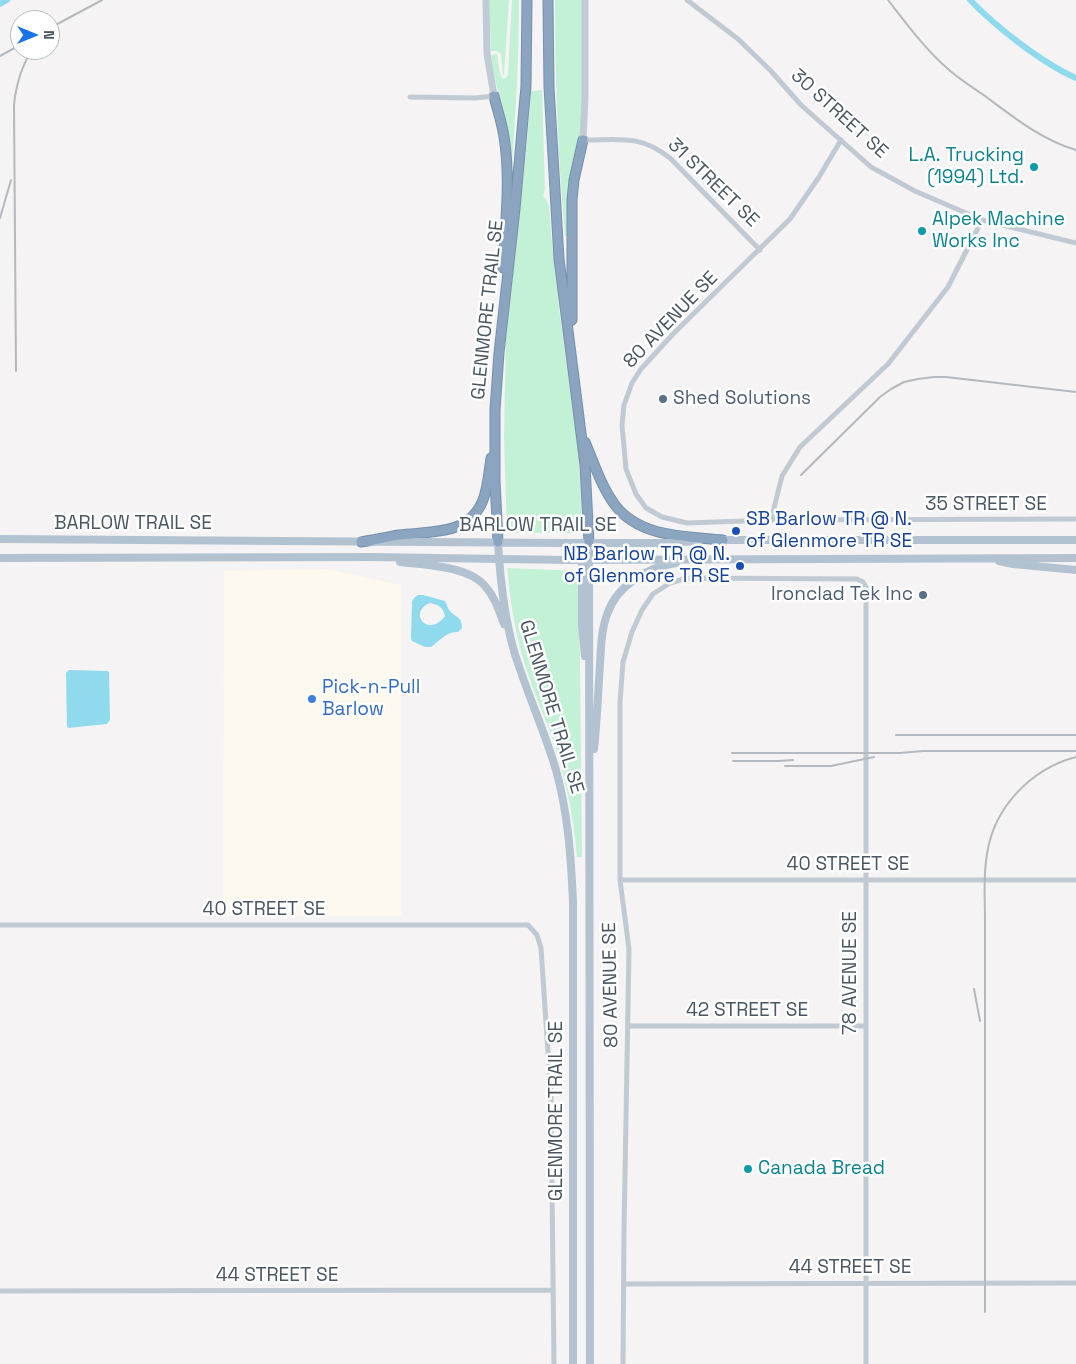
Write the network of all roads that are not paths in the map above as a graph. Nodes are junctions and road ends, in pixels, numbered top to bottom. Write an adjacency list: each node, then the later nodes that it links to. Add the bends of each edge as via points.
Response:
1 (486, 0): 6 (street, via 487,54)
2 (527, 0): 13 (highway, GLENMORE TRAIL SE, via 526,86)
3 (548, 0): 14 (highway, via 549,87 560,259)
4 (585, 0): 8 (street)
5 (687, 0): 9 (street, 30 STREET SE, via 738,39 801,105)
6 (494, 96): 7 (street); 13 (highway, via 504,137 507,174)
7 (410, 97)
8 (583, 140): 12 (street, 31 STREET SE, via 626,139 660,150); 14 (highway, via 571,207)
9 (842, 140): 10 (street, 30 STREET SE, via 872,168); 12 (street, 80 AVENUE SE, via 790,219)
10 (982, 220): 11 (street, 30 STREET SE); 18 (street, via 948,287 888,364 800,447 782,476)
11 (1076, 243)
12 (760, 250): 19 (street, 80 AVENUE SE, via 641,369 624,405 622,424 626,469 636,494 646,508 662,517)
13 (499, 353): 16 (highway, GLENMORE TRAIL SE)
14 (573, 365): 15 (highway)
15 (581, 430): 22 (highway, via 604,486 616,506 634,522 666,534); 27 (highway)
16 (494, 433): 24 (highway, via 483,500 470,518 451,530); 25 (highway, GLENMORE TRAIL SE)
17 (1076, 519): 18 (street, 35 STREET SE)
18 (771, 520): 19 (street, 35 STREET SE)
19 (687, 523)
20 (0, 539): 21 (main road, BARLOW TRAIL SE)
21 (18, 539): 24 (main road, BARLOW TRAIL SE); 28 (main road)
22 (723, 540): 23 (main road, BARLOW TRAIL SE); 27 (main road, BARLOW TRAIL SE)
23 (1076, 540)
24 (361, 542): 25 (main road, BARLOW TRAIL SE)
25 (498, 542): 26 (main road, BARLOW TRAIL SE); 33 (main road, GLENMORE TRAIL SE)
26 (565, 542): 27 (main road, BARLOW TRAIL SE); 35 (main road)
27 (589, 542): 35 (main road)
28 (0, 543)
29 (371, 557): 30 (main road, BARLOW TRAIL SE); 33 (main road, BARLOW TRAIL SE); 38 (main road, via 457,570 478,579 498,606)
30 (0, 558)
31 (983, 558): 32 (main road, BARLOW TRAIL SE); 34 (main road, BARLOW TRAIL SE); 36 (main road)
32 (1076, 558)
33 (499, 559): 35 (main road, BARLOW TRAIL SE); 38 (main road, GLENMORE TRAIL SE)
34 (703, 559): 35 (main road, BARLOW TRAIL SE); 39 (main road, via 658,567 638,577 617,596 608,612 602,640 595,748)
35 (586, 560): 39 (main road, GLENMORE TRAIL SE, via 582,625 590,698)
36 (1076, 570)
37 (863, 582): 40 (street, 80 AVENUE SE, via 857,579 687,578 670,582 653,594 632,632 623,662); 41 (street, 78 AVENUE SE, via 866,587)
38 (514, 651): 52 (main road, GLENMORE TRAIL SE, via 556,771 571,851 574,902)
39 (590, 776): 53 (main road, GLENMORE TRAIL SE)
40 (620, 880): 41 (street, 40 STREET SE); 44 (street, 80 AVENUE SE, via 629,949)
41 (866, 880): 42 (street, 40 STREET SE); 45 (street, 78 AVENUE SE)
42 (1076, 880)
43 (0, 925): 49 (street, 40 STREET SE, via 528,925 538,935 541,948 551,1087)
44 (628, 1026): 45 (street, 42 STREET SE); 48 (street, 80 AVENUE SE)
45 (865, 1026): 46 (street, 78 AVENUE SE)
46 (866, 1283): 47 (street, 44 STREET SE); 48 (street, 44 STREET SE); 55 (street, 78 AVENUE SE)
47 (1076, 1283)
48 (624, 1284): 54 (street, 80 AVENUE SE)
49 (553, 1290): 50 (street, 44 STREET SE); 51 (street)
50 (0, 1291)
51 (554, 1364)
52 (573, 1364)
53 (590, 1364)
54 (623, 1364)
55 (866, 1364)

